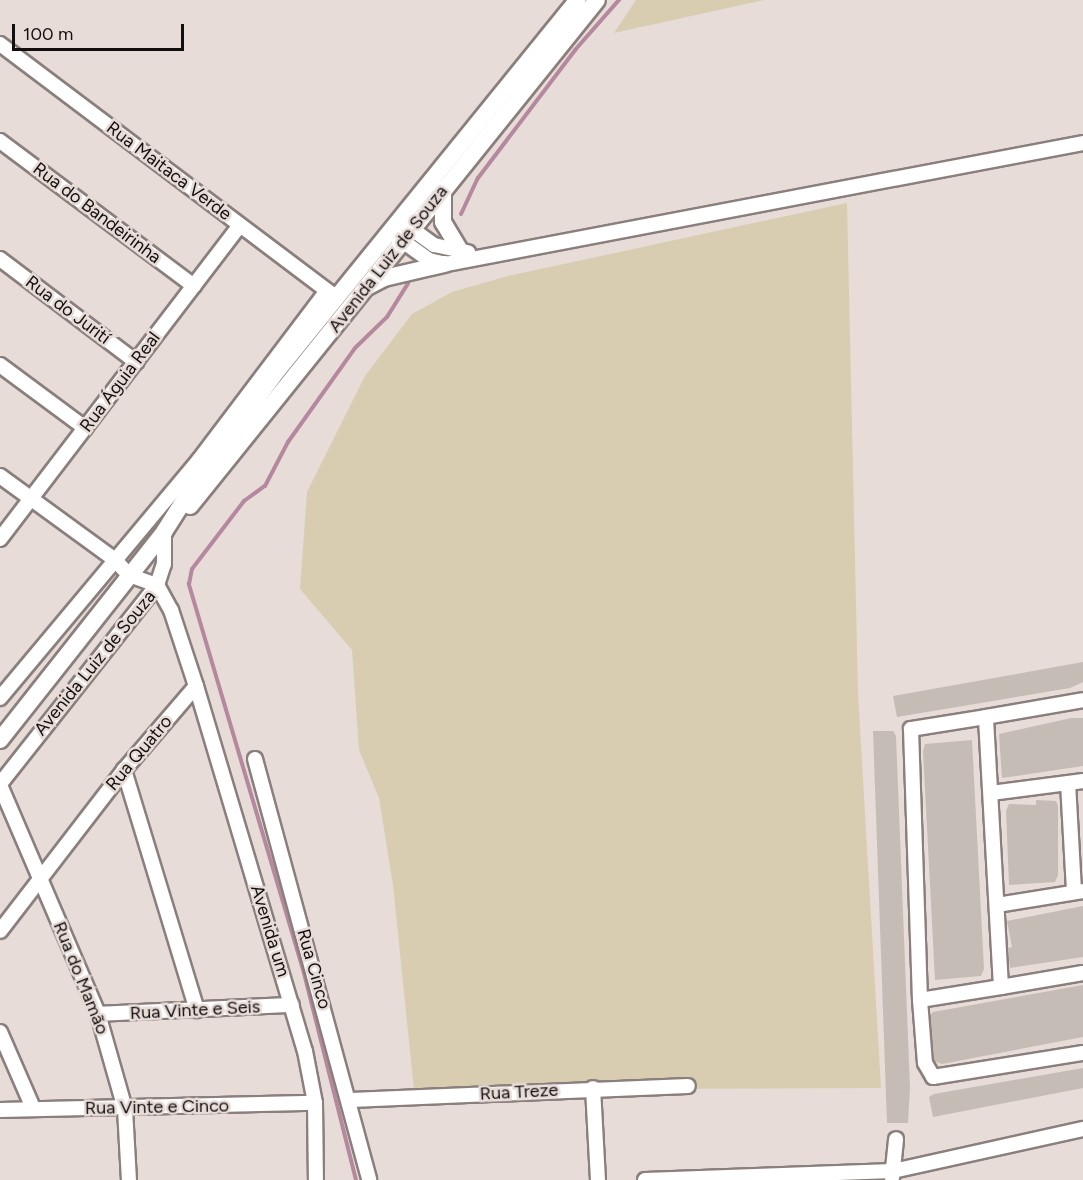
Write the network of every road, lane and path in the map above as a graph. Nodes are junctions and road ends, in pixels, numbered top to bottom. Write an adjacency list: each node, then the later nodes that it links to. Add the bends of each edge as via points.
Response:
1 (578, 0): 8 (main road, Avenida Luiz de Souza)
2 (597, 0): 6 (main road, Avenida Luiz de Souza)
3 (0, 44): 7 (street, Rua Maitaca Verde)
4 (0, 141): 13 (street, Rua do Bandeirinha)
5 (1083, 143): 10 (street)
6 (443, 189): 8 (main road, Avenida Luiz de Souza); 9 (main road, via 442,222)
7 (240, 225): 13 (street, Rua Águia Real); 15 (street, Rua Maitaca Verde)
8 (401, 231): 9 (street); 12 (street, via 429,260); 14 (main road, Avenida Luiz de Souza); 15 (main road, Avenida Luiz de Souza)
9 (461, 252): 10 (street)
10 (509, 253): 12 (street)
11 (0, 259): 16 (street, Rua do Jurití)
12 (444, 264): 14 (main road, via 384,279)
13 (194, 286): 16 (street, Rua Águia Real)
14 (363, 289): 21 (main road, Avenida Luiz de Souza, via 204,490)
15 (333, 295): 21 (main road, Avenida Luiz de Souza, via 243,414); 24 (street)
16 (136, 362): 18 (street, Rua Águia Real)
17 (0, 365): 18 (street)
18 (85, 428): 20 (street, Rua Águia Real)
19 (0, 476): 20 (street)
20 (31, 499): 23 (street, Rua Águia Real); 24 (street)
21 (177, 514): 22 (main road, Avenida Luiz de Souza)
22 (164, 532): 25 (main road, Avenida Luiz de Souza); 26 (street, Avenida Luiz de Souza, via 164,564)
23 (0, 539)
24 (115, 560): 25 (street); 28 (street)
25 (129, 575): 26 (street); 31 (main road, Avenida Luiz de Souza)
26 (157, 585): 27 (street, via 171,610); 36 (street, Avenida Luiz de Souza)
27 (196, 686): 33 (street, Rua Quatro); 45 (street, Avenida um)
28 (0, 698)
29 (1083, 700): 30 (street)
30 (986, 717): 37 (street); 44 (street, via 911,729)
31 (0, 740)
32 (255, 759): 52 (street, Rua Cinco)
33 (124, 770): 38 (street, Rua Quatro); 46 (street)
34 (1083, 781): 35 (street)
35 (1068, 783): 37 (street); 39 (street)
36 (0, 784): 38 (street, Rua do Mamão)
37 (992, 793): 40 (street)
38 (40, 878): 41 (street, Rua Quatro); 47 (street, Rua do Mamão)
39 (1078, 891): 40 (street)
40 (997, 905): 43 (street)
41 (0, 932)
42 (1083, 973): 43 (street)
43 (1001, 987): 44 (street)
44 (920, 1000): 49 (street, via 925,1063 933,1077)
45 (292, 1005): 46 (street, Rua Vinte e Seis); 53 (street, Avenida um)
46 (197, 1010): 47 (street, Rua Vinte e Seis)
47 (98, 1014): 55 (street, Rua do Mamão)
48 (0, 1032): 54 (street)
49 (1083, 1053)
50 (688, 1086): 51 (street, Rua Treze)
51 (593, 1089): 52 (street, Rua Treze); 63 (street)
52 (351, 1100): 62 (street, Rua Cinco)
53 (315, 1103): 55 (street, Rua Vinte e Cinco); 61 (street, Avenida um)
54 (33, 1108): 55 (street, Rua Vinte e Cinco); 56 (street, Rua Vinte e Cinco)
55 (125, 1109): 60 (street, Rua do Mamão)
56 (0, 1110)
57 (1083, 1129): 59 (street)
58 (896, 1139): 59 (street)
59 (892, 1175): 64 (street)
60 (129, 1180)
61 (316, 1180)
62 (369, 1180)
63 (598, 1180)
64 (645, 1180)

